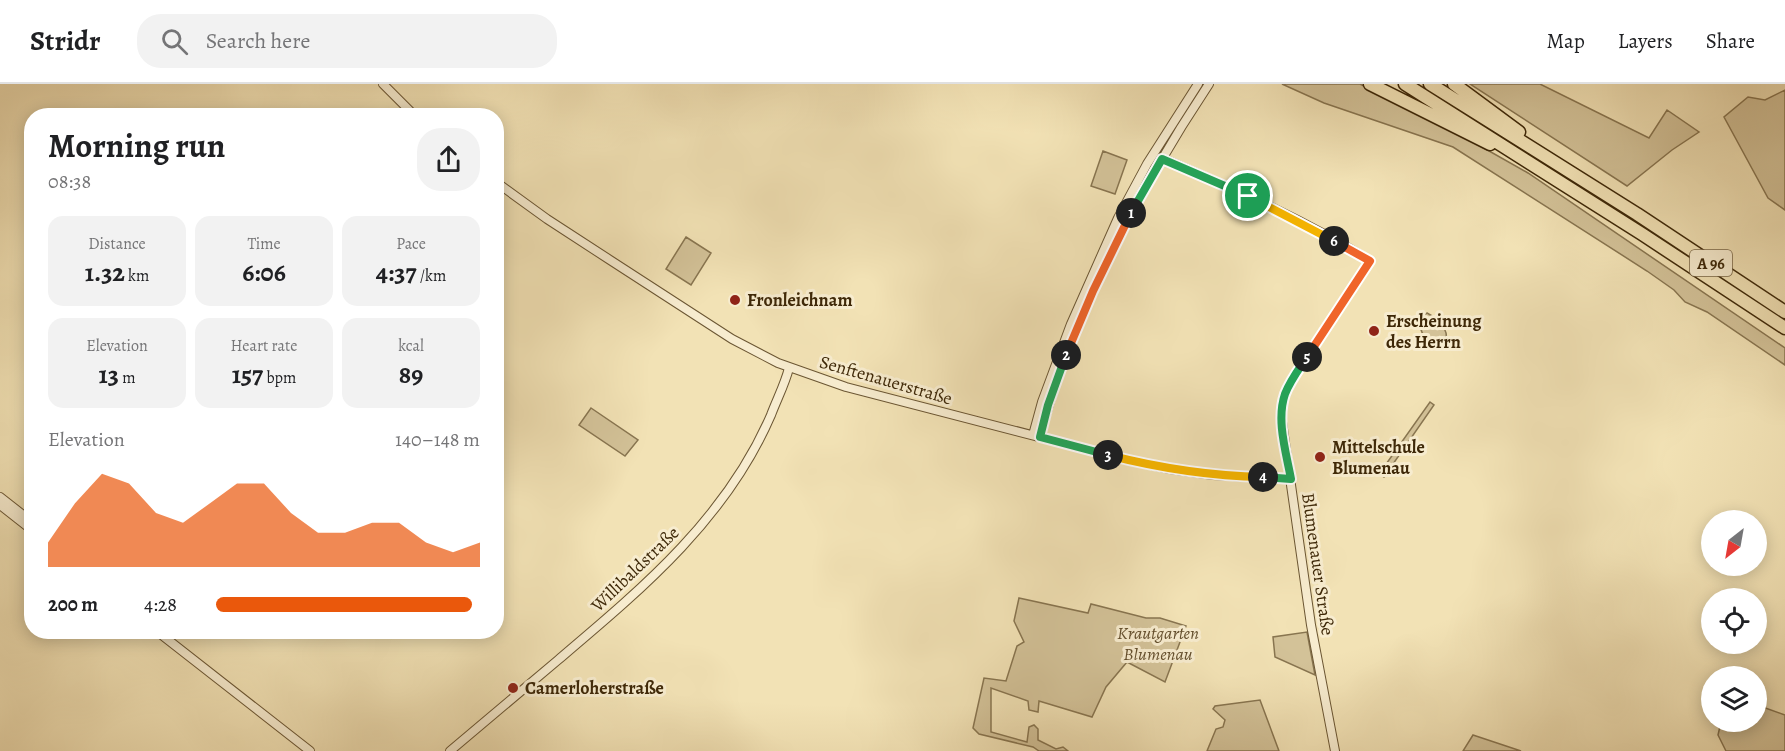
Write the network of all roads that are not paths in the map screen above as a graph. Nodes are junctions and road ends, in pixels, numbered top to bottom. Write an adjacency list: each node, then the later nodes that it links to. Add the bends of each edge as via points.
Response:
1 (383, 84): 8 (street)
2 (1198, 84): 16 (street, via 1118,218 1071,324 1042,402)
3 (1209, 84): 11 (street)
4 (1370, 84): 10 (highway)
5 (1405, 84): 10 (highway, A 96)
6 (1430, 84): 9 (highway, A 96)
7 (1454, 84): 9 (highway, via 1518,131)
8 (407, 108)
9 (1539, 152): 13 (highway, A 96)
10 (1517, 154): 14 (highway, A 96)
11 (1162, 159): 16 (street, via 1083,313); 17 (street, Blumenauer Straße, via 1248,196 1370,261 1286,393 1281,416)
12 (504, 188): 15 (street, Senftenauerstraße, via 732,339)
13 (1785, 312)
14 (1785, 328)
15 (789, 368): 16 (street, Senftenauerstraße, via 846,387); 24 (street, Willibaldstraße, via 749,460 709,518 623,604)
16 (1036, 436): 17 (street, Senftenauerstraße, via 1170,469)
17 (1291, 479): 25 (street, Blumenauer Straße, via 1311,625)
18 (0, 497): 20 (street)
19 (0, 505): 21 (street)
20 (24, 516)
21 (24, 524)
22 (167, 639): 23 (street)
23 (310, 751)
24 (450, 751)
25 (1335, 751)

